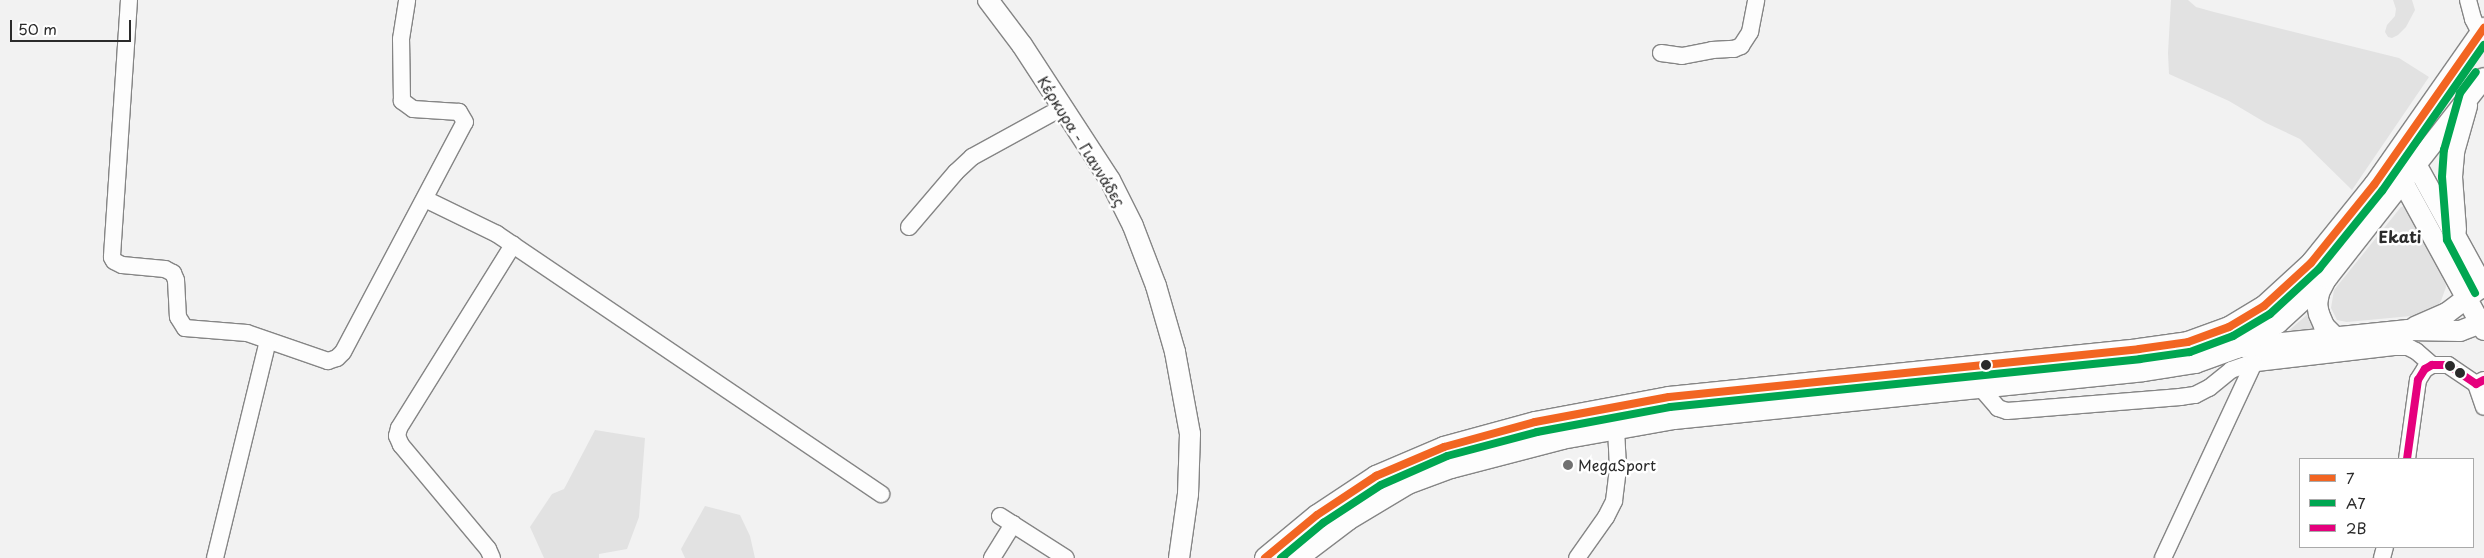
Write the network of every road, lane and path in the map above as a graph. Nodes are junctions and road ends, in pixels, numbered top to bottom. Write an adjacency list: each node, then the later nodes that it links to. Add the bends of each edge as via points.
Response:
1 (129, 0): 24 (street, via 112,257 122,265 165,269 173,273 178,317 185,328 229,330)
2 (407, 0): 15 (street, via 401,39 402,101 413,109 459,112 465,122)
3 (988, 0): 10 (main road, Κέρκυρα - Γιαννάδες)
4 (1756, 0): 7 (street, via 1750,32 1740,46 1682,56)
5 (2468, 1): 6 (street)
6 (2482, 30): 11 (main road)
7 (1661, 53)
8 (2484, 78): 9 (main road)
9 (2470, 96): 13 (main road); 17 (main road, via 2452,177)
10 (1063, 107): 16 (street, via 972,157); 38 (main road, Κέρκυρα - Γιαννάδες, via 1122,203 1156,286 1168,326 1184,392 1191,448)
11 (2404, 142): 12 (main road); 13 (main road)
12 (2391, 161): 14 (main road); 39 (main road, via 2298,277 2246,318 2209,335 2139,350 1668,397 1534,422 1444,447 1376,476 1329,506)
13 (2417, 166): 14 (main road); 17 (main road)
14 (2403, 183): 19 (main road); 20 (main road)
15 (426, 199): 18 (street); 24 (street, via 341,356 323,360)
16 (908, 227)
17 (2457, 237): 20 (main road)
18 (513, 244): 33 (street); 35 (street, via 397,436)
19 (2327, 278): 23 (main road, via 2317,304 2321,320); 25 (main road, via 2278,323)
20 (2478, 291): 21 (main road); 22 (main road, via 2447,313)
21 (2483, 325): 22 (main road, via 2460,331)
22 (2408, 330): 23 (main road)
23 (2337, 339): 25 (main road)
24 (268, 341): 34 (street)
25 (2236, 348): 29 (main road, via 2195,363)
26 (2254, 363): 27 (street, via 2408,347); 29 (street, via 2239,366 2210,388 2180,398 2008,411 1998,408); 42 (street)
27 (2432, 365): 28 (street, via 2448,365); 32 (street, via 2418,380)
28 (2480, 382): 30 (street)
29 (1980, 388): 31 (main road, via 1674,419)
30 (2484, 407)
31 (1616, 428): 40 (main road, via 1538,444 1429,475 1386,495); 41 (street, via 1618,468 1614,501)
32 (2407, 458)
33 (881, 494)
34 (215, 558)
35 (492, 558)
36 (992, 558): 37 (street, via 1007,520)
37 (1066, 558)
38 (1179, 558)
39 (1265, 558)
40 (1298, 558)
41 (1577, 558)
42 (2163, 558)

